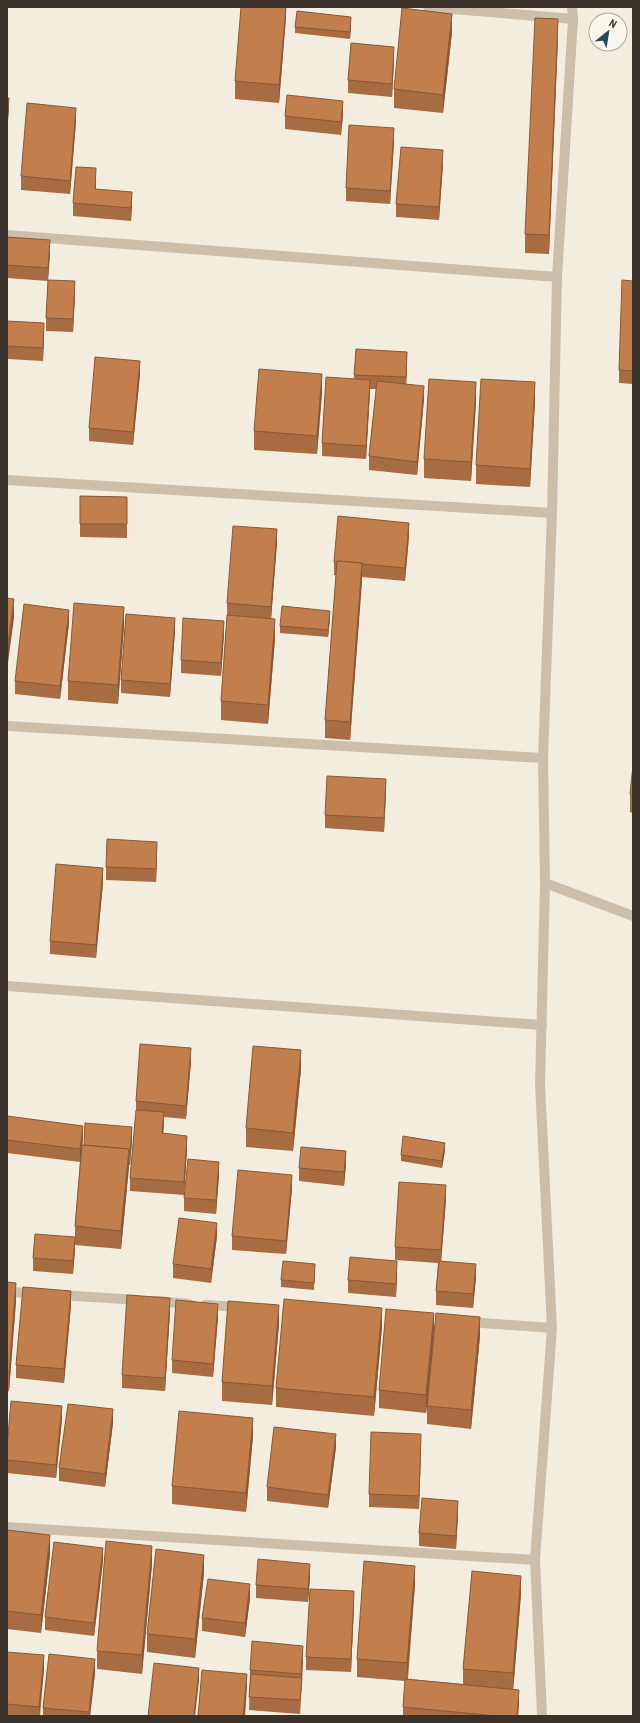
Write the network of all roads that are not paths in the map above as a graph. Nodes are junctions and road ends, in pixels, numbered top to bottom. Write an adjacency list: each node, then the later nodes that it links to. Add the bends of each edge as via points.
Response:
1 (428, 7): 3 (street)
2 (572, 7): 3 (street)
3 (574, 19): 5 (street)
4 (7, 235): 5 (street)
5 (557, 277): 7 (street)
6 (7, 480): 7 (street)
7 (552, 513): 9 (street)
8 (7, 726): 9 (street)
9 (543, 758): 10 (street)
10 (544, 882): 11 (street); 13 (street)
11 (633, 916)
12 (7, 986): 13 (street)
13 (542, 1026): 17 (street, via 540,1084)
14 (7, 1292): 15 (street)
15 (252, 1308)
16 (457, 1321): 17 (street)
17 (552, 1328): 19 (street)
18 (7, 1527): 19 (street)
19 (535, 1560): 20 (street)
20 (542, 1716)

